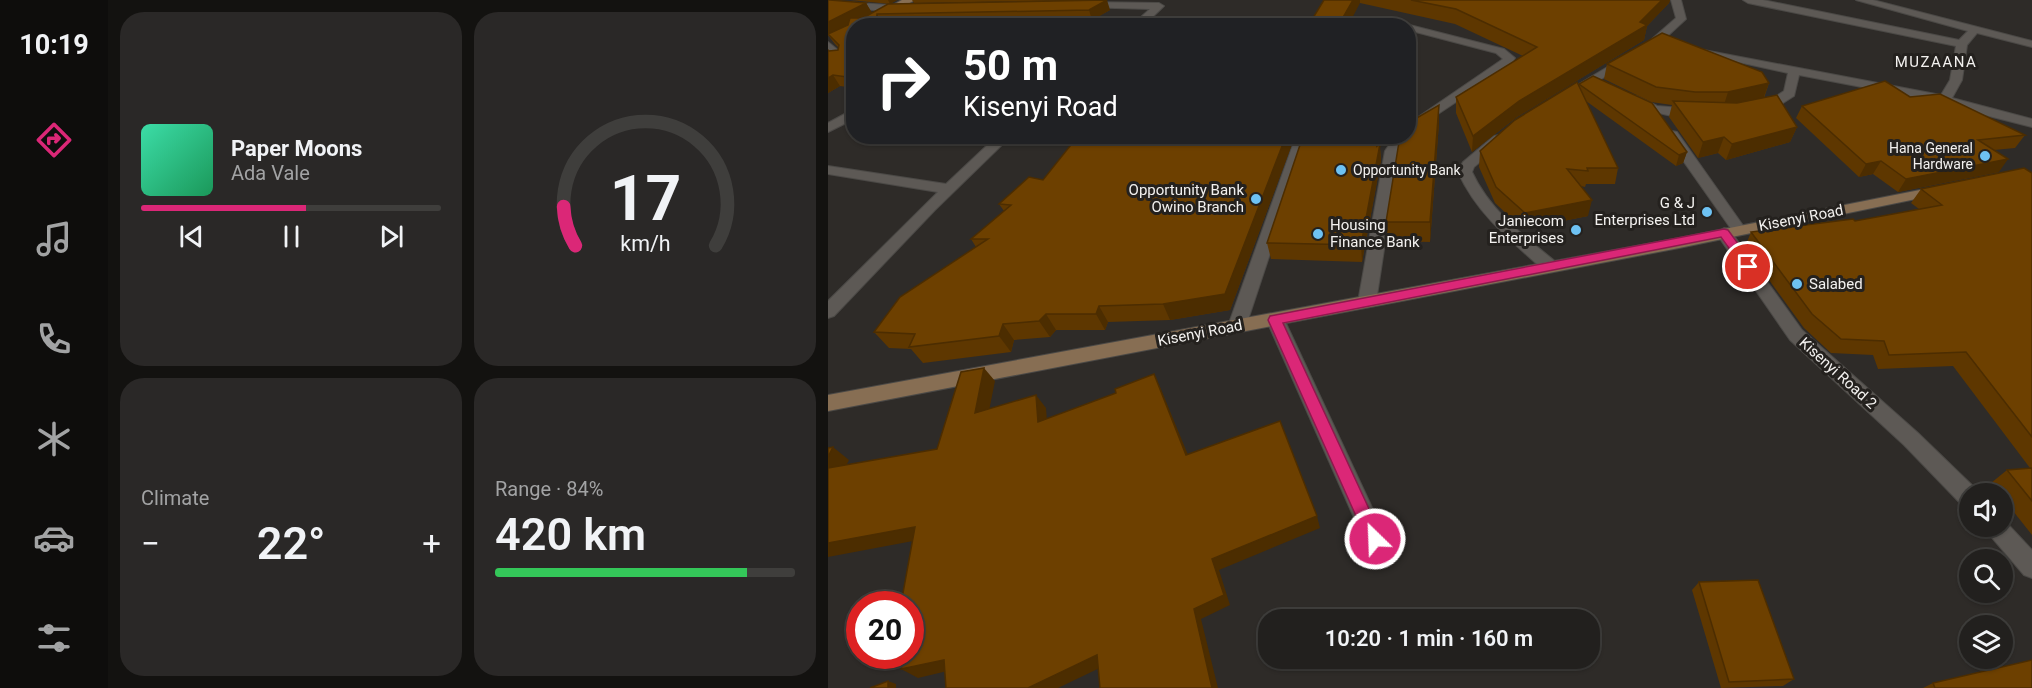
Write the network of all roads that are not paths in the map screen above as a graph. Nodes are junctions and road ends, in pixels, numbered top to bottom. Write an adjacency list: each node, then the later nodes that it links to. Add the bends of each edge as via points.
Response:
1 (1676, 0): 15 (street, via 1681,19)
2 (1748, 0): 13 (street)
3 (1861, 0): 10 (street)
4 (828, 4): 7 (street)
5 (912, 4): 7 (main road)
6 (1070, 6): 9 (street, via 1159,6)
7 (890, 9): 8 (main road)
8 (874, 18)
9 (1145, 18)
10 (1976, 28): 13 (street); 14 (street)
11 (1416, 29): 26 (street, via 1500,51 1509,58 1506,64)
12 (838, 37): 16 (street)
13 (1962, 44): 20 (street, via 1956,80)
14 (2032, 44)
15 (1658, 46): 17 (street); 18 (street)
16 (840, 57)
17 (1794, 71): 20 (street); 22 (street, via 1790,93 1771,105)
18 (1591, 80): 19 (street); 21 (street)
19 (1561, 99)
20 (1945, 99): 25 (street)
21 (1654, 110): 23 (street); 35 (street, Kisenyi Road 2)
22 (1744, 112)
23 (1702, 114)
24 (846, 118): 27 (street)
25 (2032, 123)
26 (1416, 125)
27 (828, 128)
28 (1511, 130): 36 (street, via 1468,165 1465,172 1491,215)
29 (997, 144): 34 (street)
30 (1300, 144): 40 (street)
31 (1397, 144): 37 (street, via 1392,151)
32 (828, 170): 34 (street)
33 (1962, 186): 35 (main road, Kisenyi Road)
34 (949, 189): 38 (street)
35 (1732, 231): 36 (main road, Kisenyi Road); 42 (street, Kisenyi Road 2, via 1796,335)
36 (1551, 267): 37 (main road, Kisenyi Road)
37 (1367, 302): 39 (main road, Kisenyi Road)
38 (828, 312)
39 (1275, 320): 40 (main road, Kisenyi Road); 44 (street)
40 (1236, 326): 41 (main road, Kisenyi Road)
41 (828, 403)
42 (1959, 487)
43 (2006, 537): 45 (street)
44 (1375, 539)
45 (2032, 567)

